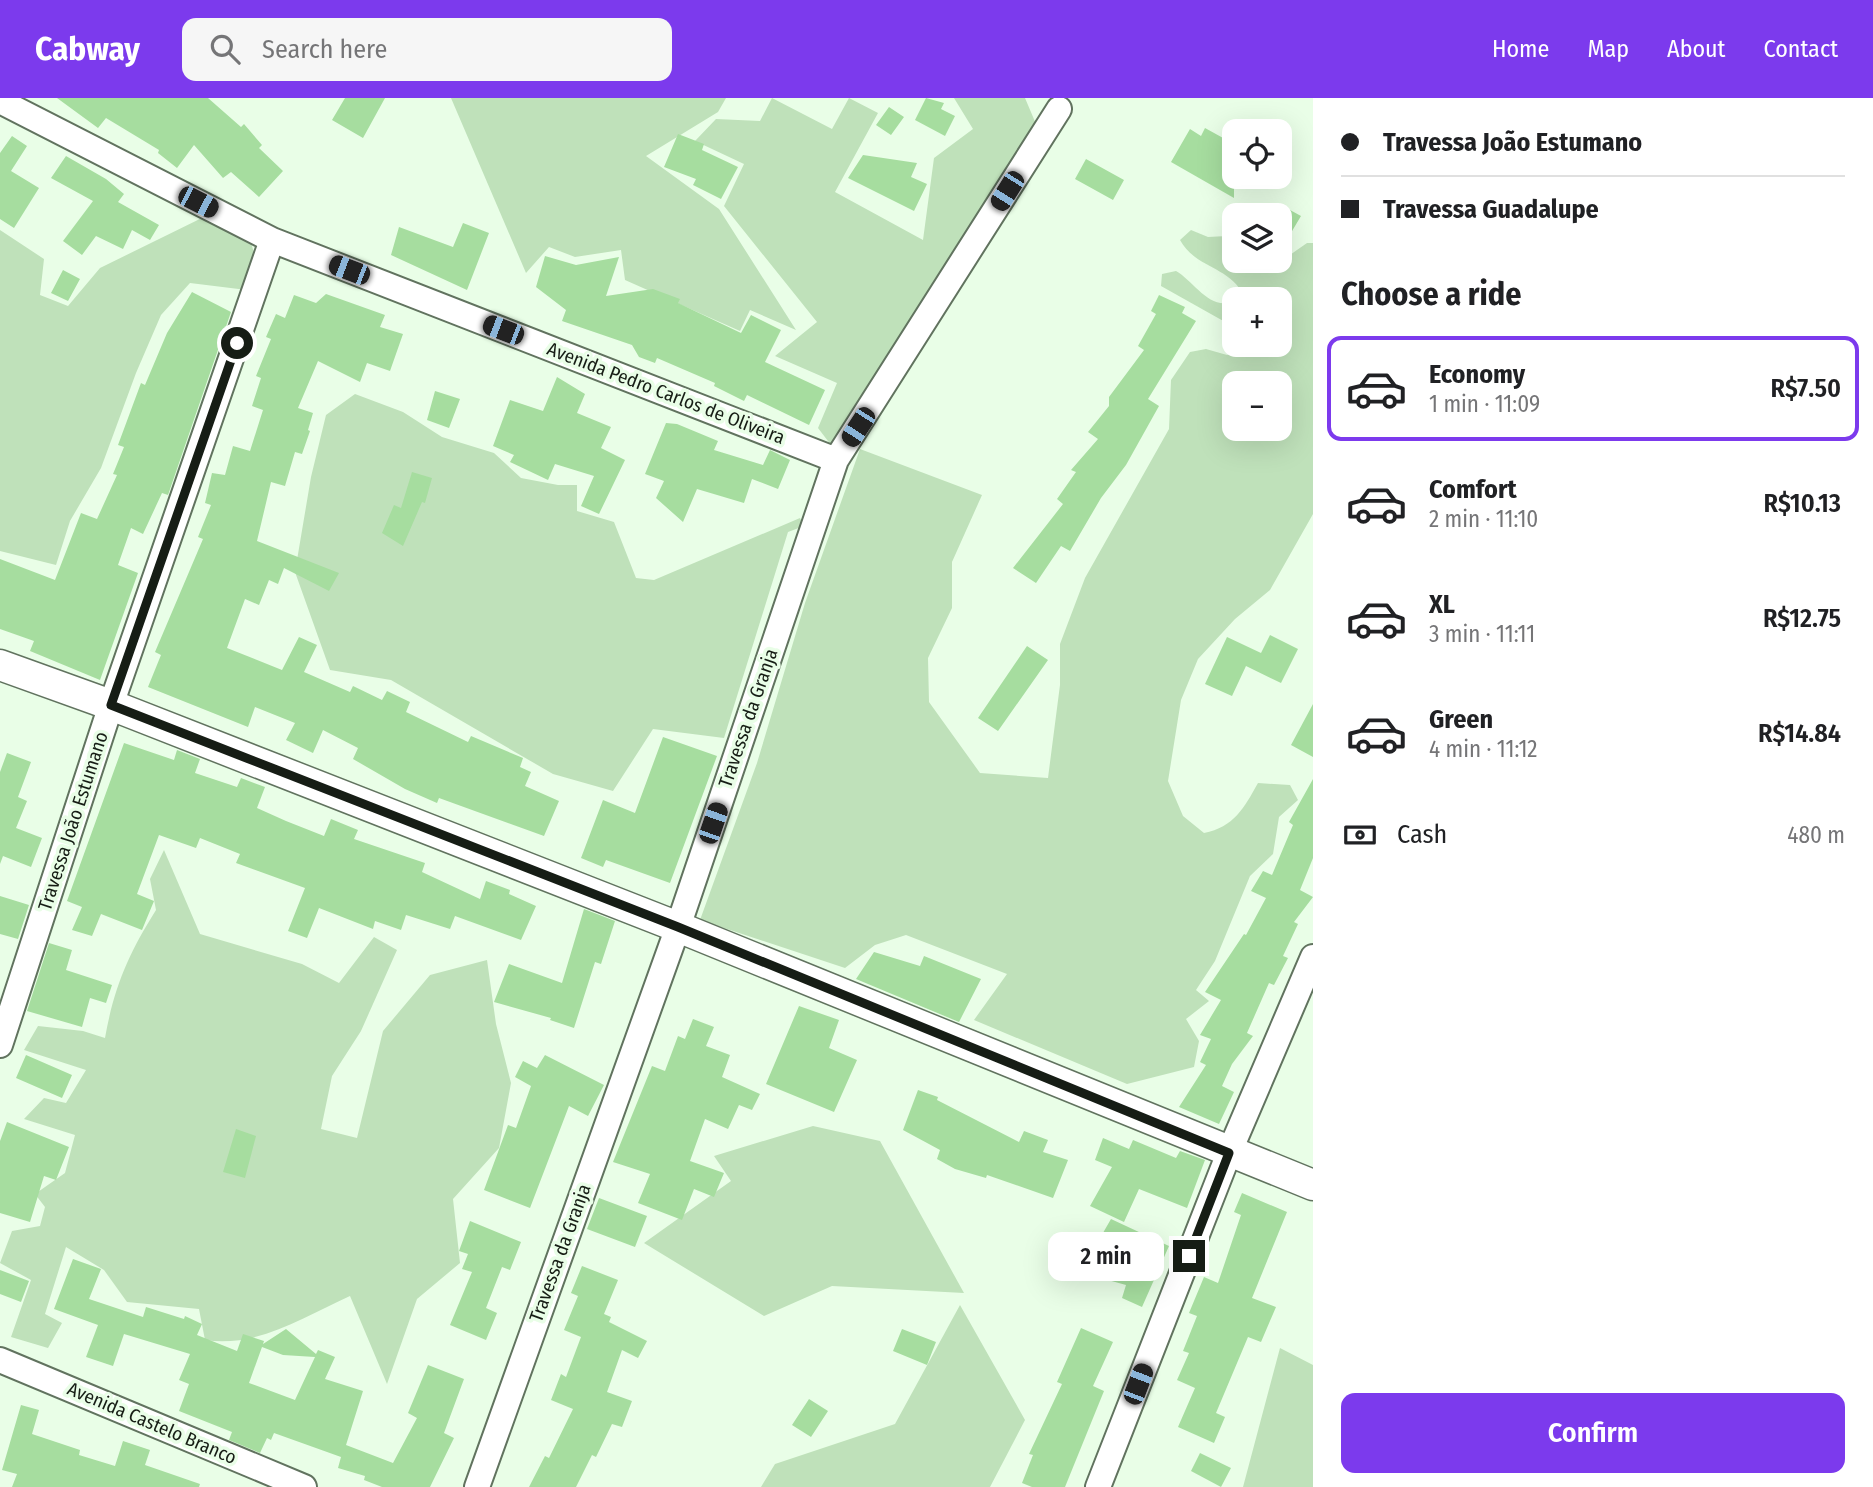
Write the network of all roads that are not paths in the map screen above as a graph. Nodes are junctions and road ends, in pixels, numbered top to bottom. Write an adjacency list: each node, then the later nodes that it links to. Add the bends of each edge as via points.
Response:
1 (0, 101): 3 (street, Avenida Pedro Carlos de Oliveira)
2 (1059, 109): 4 (street, Travessa da Granja)
3 (272, 240): 4 (street, Avenida Pedro Carlos de Oliveira); 6 (street, Travessa João Estumano)
4 (836, 460): 7 (street, Travessa da Granja)
5 (0, 665): 6 (street)
6 (111, 705): 7 (street); 9 (street, Travessa João Estumano)
7 (678, 927): 10 (street); 14 (street, Travessa da Granja)
8 (1313, 957): 10 (street)
9 (0, 1045)
10 (1229, 1153): 11 (street); 15 (street)
11 (1313, 1185)
12 (0, 1360): 13 (street, Avenida Castelo Branco)
13 (304, 1487)
14 (477, 1487)
15 (1098, 1487)

